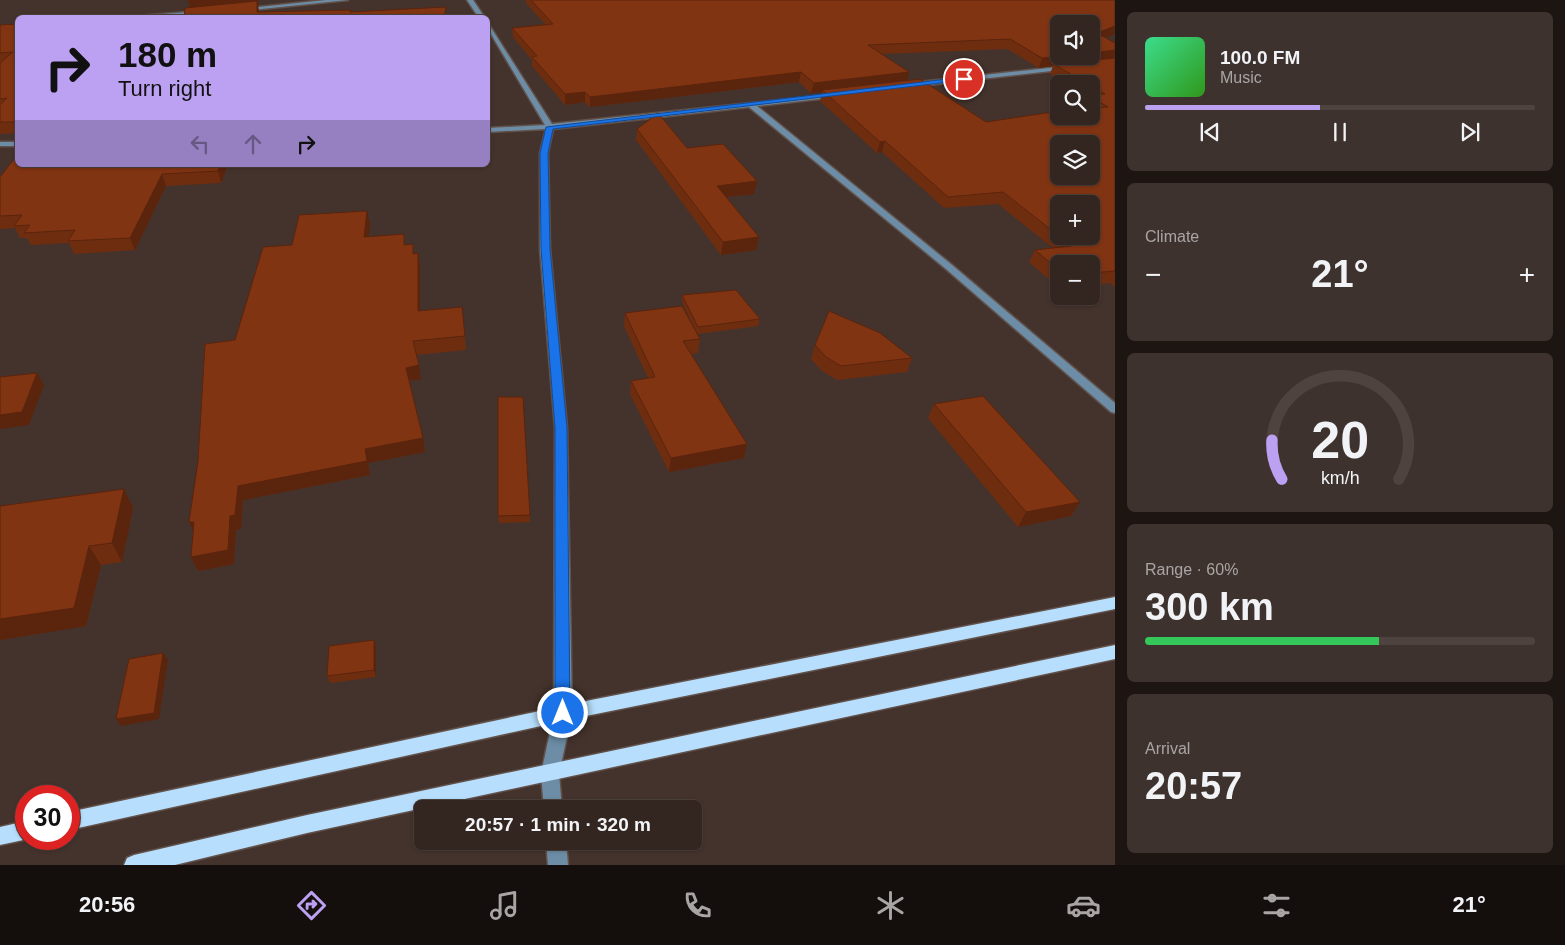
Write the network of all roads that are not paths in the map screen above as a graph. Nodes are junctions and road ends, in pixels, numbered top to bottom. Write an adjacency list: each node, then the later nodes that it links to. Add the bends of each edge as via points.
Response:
1 (345, 0): 3 (street)
2 (470, 0): 8 (street)
3 (257, 7): 4 (street); 7 (street)
4 (238, 9)
5 (211, 11): 6 (street)
6 (169, 15)
7 (257, 15)
8 (480, 15)
9 (490, 28): 14 (street)
10 (1077, 67): 11 (street)
11 (906, 86)
12 (848, 93): 13 (street)
13 (751, 105): 14 (street); 18 (street)
14 (550, 127): 15 (street); 21 (street, via 544,153 545,249 561,428)
15 (490, 130)
16 (0, 144): 17 (street)
17 (15, 144)
18 (1115, 408)
19 (1115, 603): 21 (main road)
20 (1115, 652): 22 (main road)
21 (563, 713): 22 (street); 24 (main road)
22 (550, 774): 23 (street); 28 (main road, via 307,824)
23 (552, 800)
24 (80, 819)
25 (15, 833): 26 (main road)
26 (0, 836)
27 (557, 850): 29 (street)
28 (134, 865)
29 (558, 865)

